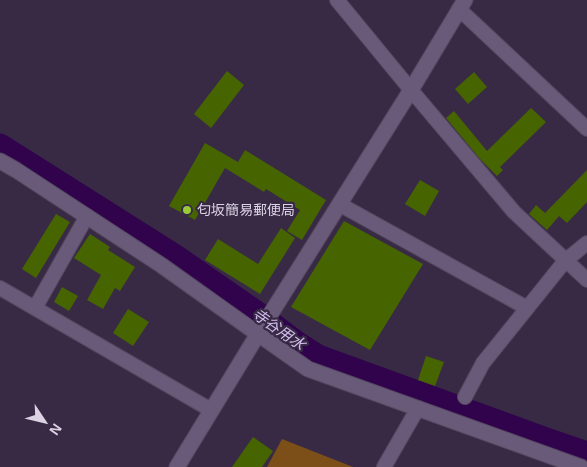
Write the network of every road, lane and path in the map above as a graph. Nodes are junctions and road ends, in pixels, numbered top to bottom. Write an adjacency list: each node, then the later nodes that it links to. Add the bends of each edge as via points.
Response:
1 (337, 0): 3 (street)
2 (462, 5): 3 (street); 4 (street)
3 (411, 90): 6 (street); 9 (street, via 514,212)
4 (587, 129)
5 (0, 161): 7 (street)
6 (339, 204): 13 (street); 14 (street)
7 (87, 216): 12 (street); 14 (street)
8 (587, 243): 9 (street)
9 (565, 261): 10 (street); 13 (street)
10 (587, 280)
11 (0, 288): 12 (street)
12 (35, 308): 17 (street)
13 (527, 308): 15 (street, via 483,363)
14 (258, 334): 16 (street, via 308,369); 17 (street)
15 (465, 398)
16 (418, 408): 19 (street); 20 (street)
17 (211, 410): 18 (street)
18 (177, 467)
19 (384, 467)
20 (581, 467)

